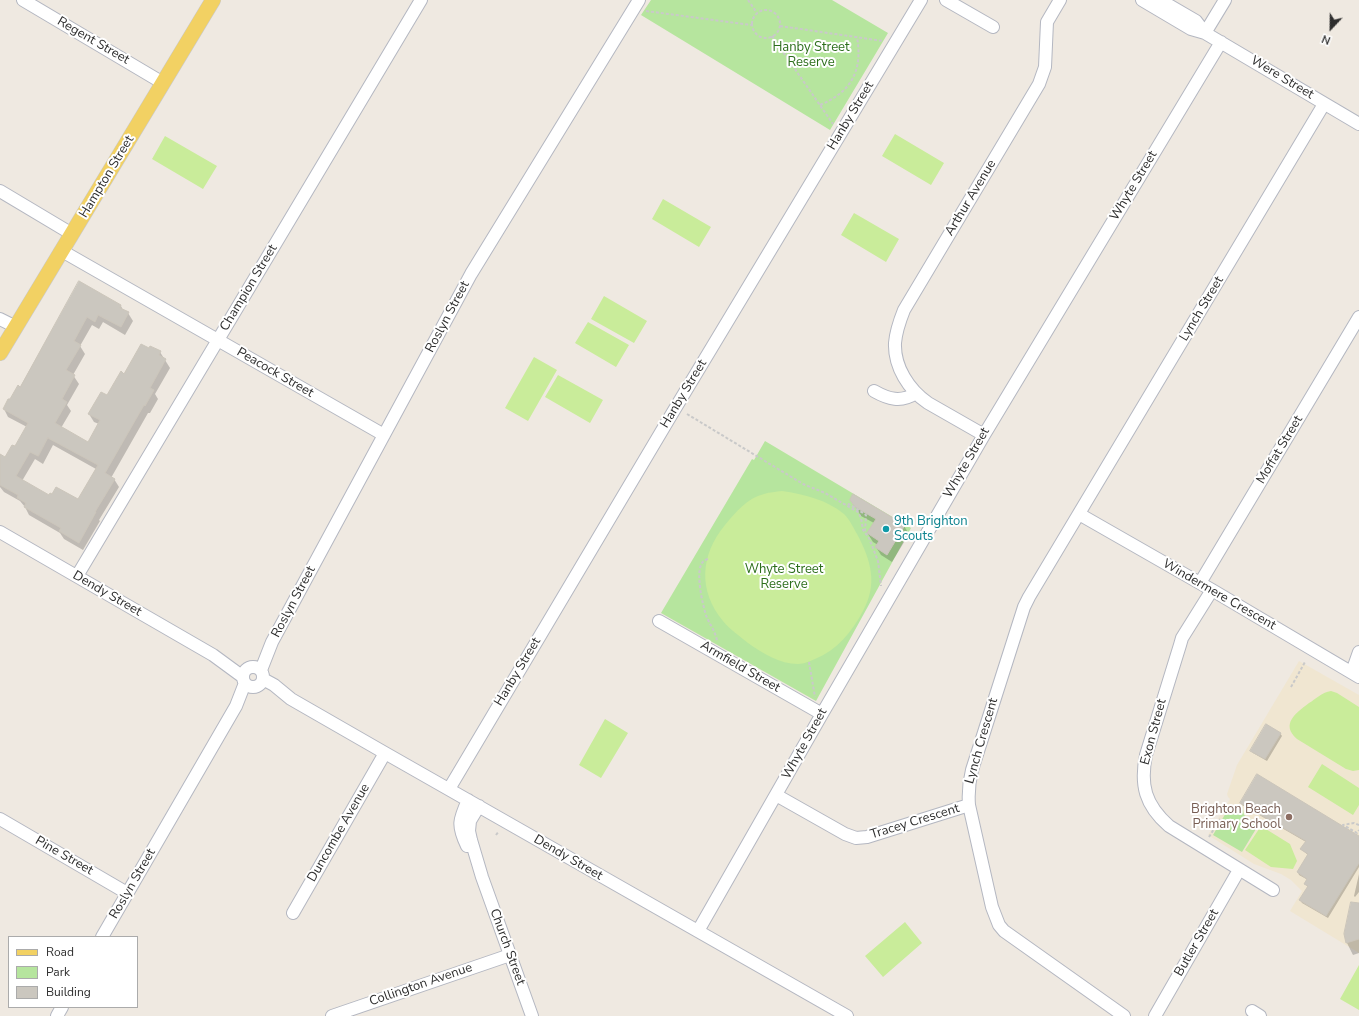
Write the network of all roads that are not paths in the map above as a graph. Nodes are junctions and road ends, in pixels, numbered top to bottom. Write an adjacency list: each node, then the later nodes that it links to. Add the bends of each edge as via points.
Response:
1 (23, 0): 14 (street, Regent Street)
2 (213, 0): 14 (main road, Hampton Street)
3 (421, 0): 23 (street, Champion Street)
4 (921, 0): 40 (street, Hanby Street)
5 (946, 0): 11 (street)
6 (1060, 0): 26 (street, Arthur Avenue, via 1047,22 1045,67 1039,84 904,310 895,343 896,355 905,378)
7 (1142, 0): 12 (street, Were Street, via 1191,29)
8 (1160, 0): 12 (street, Were Street, via 1196,21)
9 (1225, 0): 12 (street)
10 (642, 5): 27 (street, Roslyn Street, via 471,274)
11 (993, 27)
12 (1205, 33): 13 (street, Were Street)
13 (1220, 42): 15 (street, Were Street); 28 (street, Whyte Street)
14 (163, 83): 18 (main road, Hampton Street)
15 (1324, 104): 16 (street, Were Street); 29 (street, Lynch Street)
16 (1359, 124)
17 (0, 191): 18 (street)
18 (72, 234): 19 (main road, Hampton Street)
19 (62, 251): 22 (main road, Hampton Street); 23 (street, Peacock Street)
20 (1359, 317): 32 (street, Moffat Street)
21 (0, 319): 22 (street)
22 (16, 328): 24 (main road, Hampton Street)
23 (218, 340): 27 (street, Peacock Street); 31 (street, Champion Street)
24 (0, 353)
25 (874, 391): 26 (street, via 893,400 910,397)
26 (916, 393): 28 (street, Arthur Avenue, via 928,403)
27 (384, 435): 37 (street, Roslyn Street)
28 (984, 435): 38 (street, Whyte Street)
29 (1079, 514): 32 (street, Windermere Crescent); 43 (street, Lynch Crescent, via 1024,607 972,770 968,793)
30 (0, 532): 31 (street, Dendy Street)
31 (77, 576): 37 (street, Dendy Street)
32 (1200, 583): 33 (street, Windermere Crescent)
33 (1212, 590): 36 (street, Windermere Crescent); 46 (street, Exon Street, via 1182,638 1146,754 1145,791 1159,818)
34 (659, 621): 38 (street, Armfield Street)
35 (1359, 652): 36 (street)
36 (1356, 675)
37 (253, 677): 39 (street, Dendy Street, via 270,692 291,698); 49 (street, Roslyn Street)
38 (822, 714): 41 (street, Whyte Street)
39 (385, 753): 40 (street, Dendy Street); 50 (street, Duncombe Avenue)
40 (449, 789): 42 (street, Dendy Street)
41 (776, 795): 43 (street, Tracey Crescent, via 856,838 867,837); 51 (street, Whyte Street)
42 (468, 800): 44 (street, Dendy Street); 47 (street, Church Street, via 461,815 460,828)
43 (969, 805): 57 (street, Lynch Crescent, via 992,907 999,925)
44 (479, 806): 47 (street, Church Street, via 470,821 469,831); 51 (street, Dendy Street)
45 (0, 819): 49 (street, Pine Street)
46 (1239, 870): 48 (street, Exon Street); 58 (street, Butler Street)
47 (482, 878): 53 (street, Church Street)
48 (1273, 890)
49 (127, 893): 52 (street, Roslyn Street)
50 (293, 913)
51 (698, 931): 54 (street, Dendy Street)
52 (103, 936)
53 (510, 954): 55 (street, Collington Avenue); 56 (street, Church Street)
54 (842, 1015)
55 (332, 1016)
56 (532, 1016)
57 (1124, 1016)
58 (1155, 1016)

